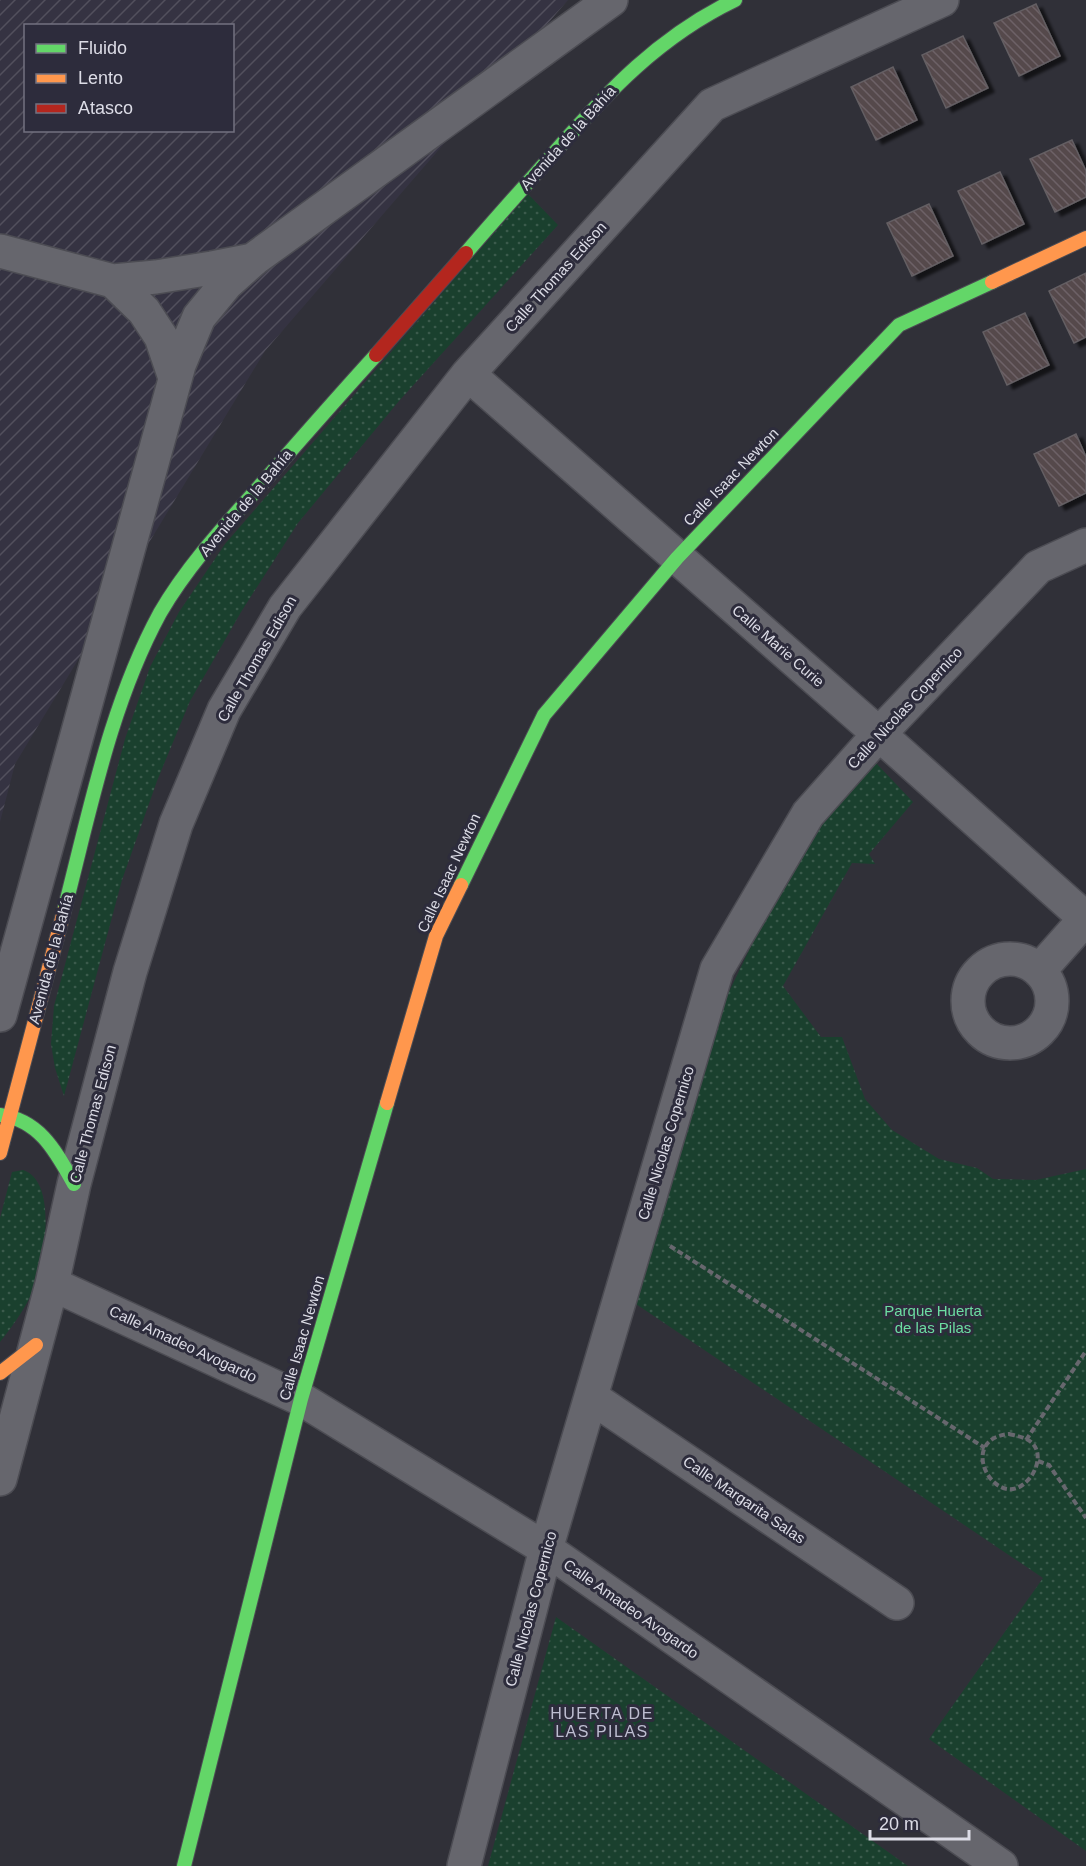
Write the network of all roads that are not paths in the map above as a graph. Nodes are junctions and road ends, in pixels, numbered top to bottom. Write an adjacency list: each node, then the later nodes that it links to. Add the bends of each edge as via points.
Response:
1 (610, 0): 6 (street)
2 (735, 0): 16 (street, Avenida de la Bahía, via 661,45 584,119 215,537 176,589 133,672 108,742)
3 (942, 0): 8 (street, Calle Thomas Edison, via 712,105)
4 (1086, 238): 11 (street, Calle Isaac Newton, via 899,325)
5 (0, 251): 7 (street)
6 (254, 259): 7 (street); 9 (street, via 199,317)
7 (113, 281): 9 (street, via 144,311 161,337)
8 (468, 374): 11 (street, Calle Marie Curie); 18 (street, Calle Thomas Edison, via 285,607 225,710 176,824 130,972)
9 (175, 378): 15 (street)
10 (1086, 545): 12 (street, Calle Nicolas Copernico, via 1038,567)
11 (677, 558): 12 (street, Calle Marie Curie); 23 (street, Calle Isaac Newton, via 544,715 435,936)
12 (879, 734): 13 (street, Calle Marie Curie); 22 (street, Calle Nicolas Copernico, via 808,814 717,969)
13 (1086, 918): 14 (street)
14 (1039, 971)
15 (0, 1016)
16 (5, 1115): 17 (street, Avenida de la Bahía); 18 (street, via 35,1128)
17 (0, 1153)
18 (74, 1184): 19 (street, Calle Thomas Edison)
19 (52, 1284): 20 (street, Calle Thomas Edison); 23 (street, Calle Amadeo Avogardo)
20 (36, 1345): 21 (street); 24 (street, Calle Thomas Edison)
21 (0, 1373)
22 (591, 1397): 25 (street, Calle Nicolas Copernico); 26 (street, Calle Margarita Salas)
23 (301, 1399): 25 (street, Calle Amadeo Avogardo); 27 (street, Calle Isaac Newton)
24 (0, 1479)
25 (546, 1549): 28 (street, Calle Nicolas Copernico); 29 (street, Calle Amadeo Avogardo)
26 (897, 1603)
27 (184, 1866)
28 (464, 1866)
29 (1001, 1866)

